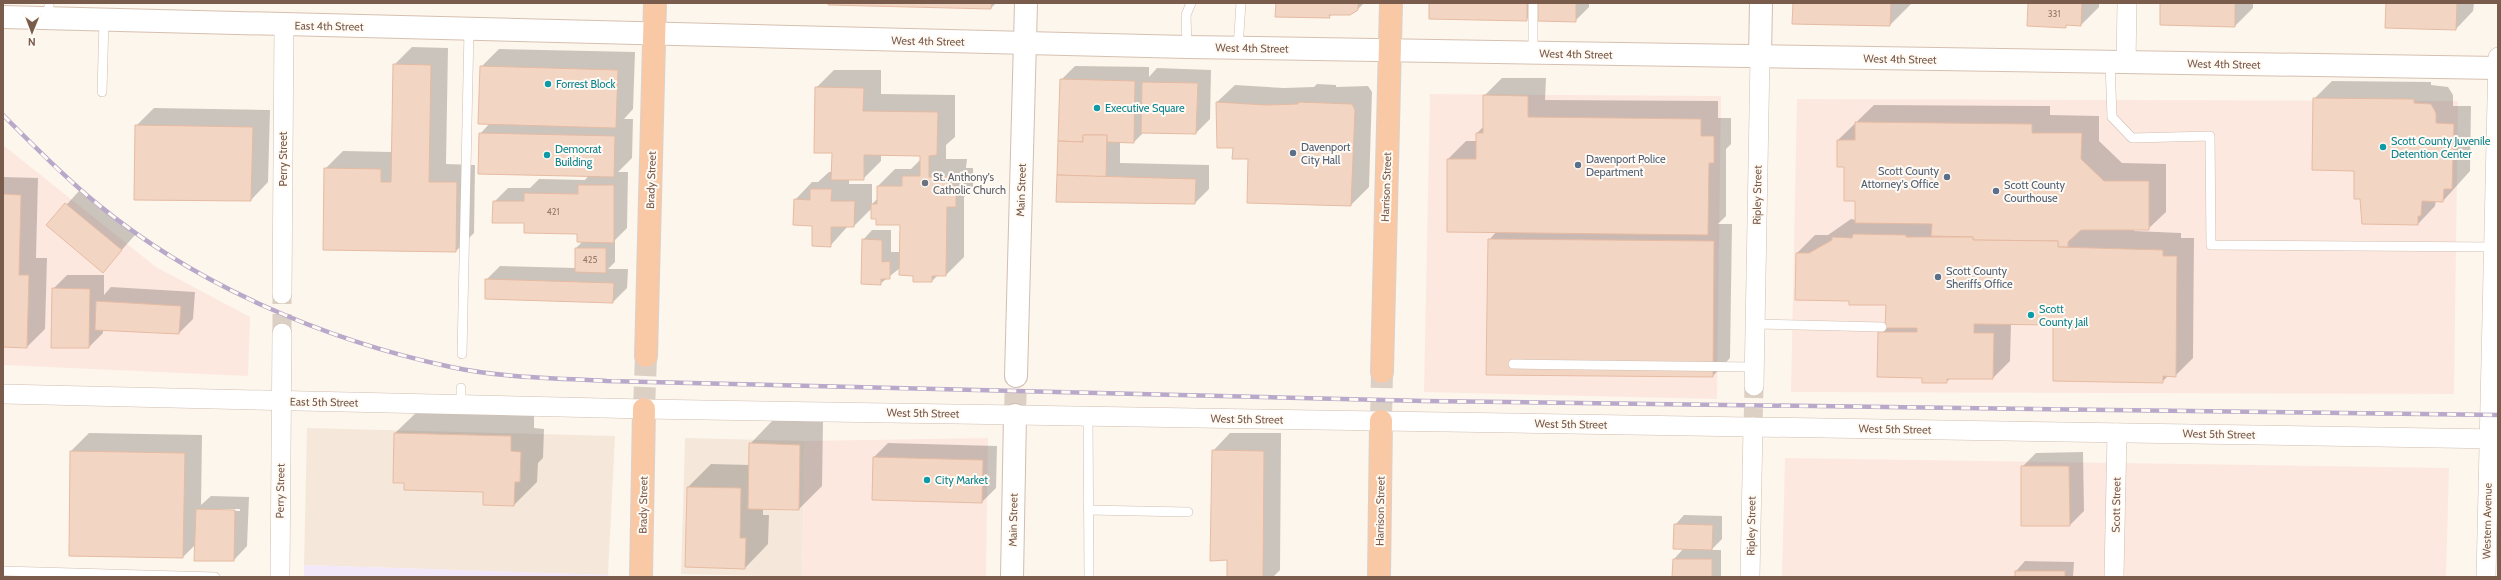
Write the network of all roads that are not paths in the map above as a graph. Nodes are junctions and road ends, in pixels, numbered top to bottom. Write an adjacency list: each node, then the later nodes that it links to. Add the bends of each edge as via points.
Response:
1 (655, 3): 14 (highway, Brady Street)
2 (1026, 3): 15 (main road, Main Street)
3 (1192, 3): 16 (lane, via 1186,15)
4 (1240, 3): 17 (lane)
5 (1391, 3): 18 (highway, Harrison Street)
6 (1533, 3): 19 (lane)
7 (1761, 3): 20 (main road, Ripley Street)
8 (2127, 3): 22 (street)
9 (49, 11): 10 (main road, East 4th Street); 11 (main road, East 4th Street)
10 (3, 17)
11 (104, 20): 12 (main road, East 4th Street); 24 (lane)
12 (284, 25): 13 (main road, East 4th Street); 26 (street, Perry Street)
13 (469, 30): 14 (main road, East 4th Street); 30 (lane)
14 (654, 34): 15 (main road, West 4th Street); 31 (highway, Brady Street)
15 (1025, 44): 16 (main road, West 4th Street); 35 (main road, Main Street)
16 (1187, 47): 17 (main road, West 4th Street)
17 (1238, 48): 18 (main road, West 4th Street)
18 (1390, 51): 19 (main road, West 4th Street); 34 (highway, Harrison Street)
19 (1533, 53): 20 (main road, West 4th Street)
20 (1760, 57): 22 (main road, West 4th Street); 27 (street, Ripley Street)
21 (2498, 57): 23 (street, Western Avenue)
22 (2118, 63): 23 (main road, West 4th Street); 25 (lane, via 2112,117 2132,138 2210,136 2211,245)
23 (2498, 68): 25 (street, Western Avenue)
24 (102, 92)
25 (2496, 247): 45 (street, Western Avenue)
26 (282, 294)
27 (1755, 324): 28 (lane); 33 (street, Ripley Street)
28 (1882, 326)
29 (282, 333): 38 (street, Perry Street)
30 (462, 354)
31 (646, 356)
32 (1513, 364): 33 (lane)
33 (1754, 366): 36 (street, Ripley Street)
34 (1382, 372)
35 (1016, 376)
36 (1754, 386)
37 (3, 394): 38 (street, East 5th Street)
38 (281, 401): 39 (street, East 5th Street, via 461,397); 50 (street, Perry Street)
39 (644, 409): 40 (street, West 5th Street); 51 (highway, Brady Street)
40 (1015, 415): 41 (street, West 5th Street); 52 (main road, Main Street)
41 (1088, 416): 42 (street, West 5th Street); 46 (lane)
42 (1381, 421): 43 (street, West 5th Street); 54 (highway, Harrison Street)
43 (1753, 427): 44 (street, West 5th Street); 55 (street, Ripley Street)
44 (2117, 433): 45 (street, West 5th Street); 56 (street, Scott Street)
45 (2493, 439): 57 (street, Western Avenue)
46 (1088, 510): 47 (lane); 53 (lane)
47 (1188, 512)
48 (3, 572): 49 (lane)
49 (215, 577)
50 (280, 577)
51 (641, 577)
52 (1012, 577)
53 (1089, 577)
54 (1379, 577)
55 (1750, 577)
56 (2114, 577)
57 (2486, 577)

